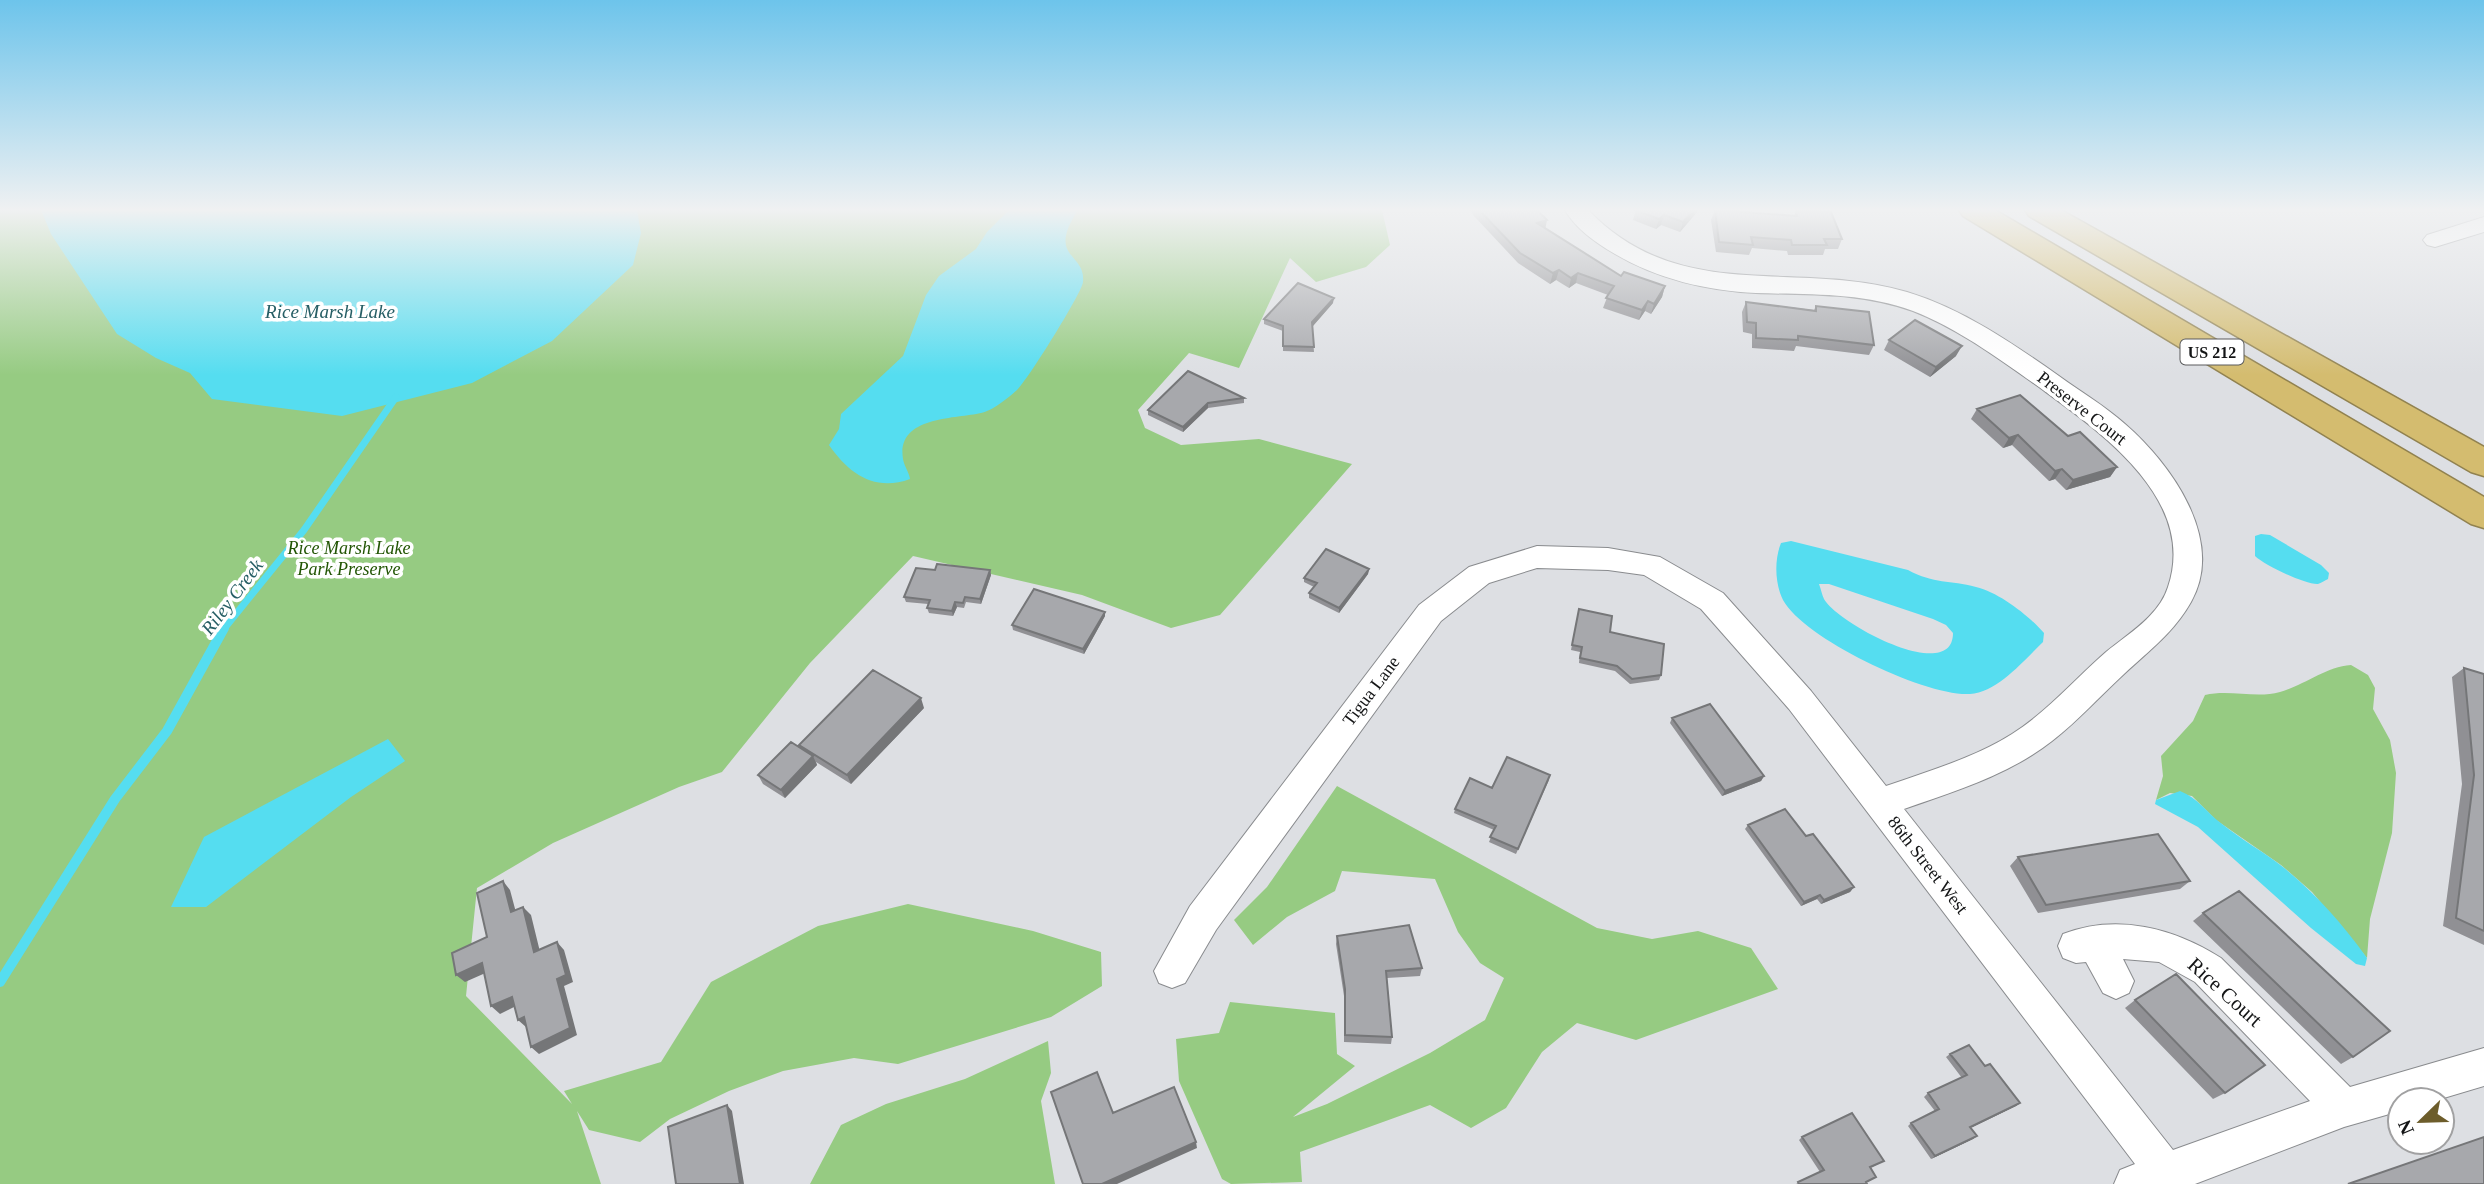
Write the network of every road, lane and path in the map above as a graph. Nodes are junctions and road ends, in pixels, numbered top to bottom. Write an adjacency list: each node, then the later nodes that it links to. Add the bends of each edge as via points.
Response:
1 (1661, 265): 9 (street, Preserve Court, via 1754,285 1864,289 1899,298 1971,328 2116,430 2148,464 2172,500 2187,540 2187,580 2169,614 2038,733 1998,757)
2 (2067, 265): 7 (highway, US 212)
3 (2137, 265): 4 (highway, US 212)
4 (2341, 381): 5 (highway); 6 (highway, US 212)
5 (2484, 450)
6 (2484, 463)
7 (2484, 516)
8 (1658, 570): 9 (street, 86th Street West, via 1712,601 1800,700); 10 (street, Tigua Lane, via 1608,559 1537,557 1479,575 1430,613 1203,918)
9 (1880, 803): 14 (street, 86th Street West)
10 (1172, 971)
11 (2116, 981): 13 (street, Rice Court, via 2086,945 2142,940 2189,956)
12 (2484, 1067): 13 (street)
13 (2344, 1108): 14 (street)
14 (2158, 1180)

